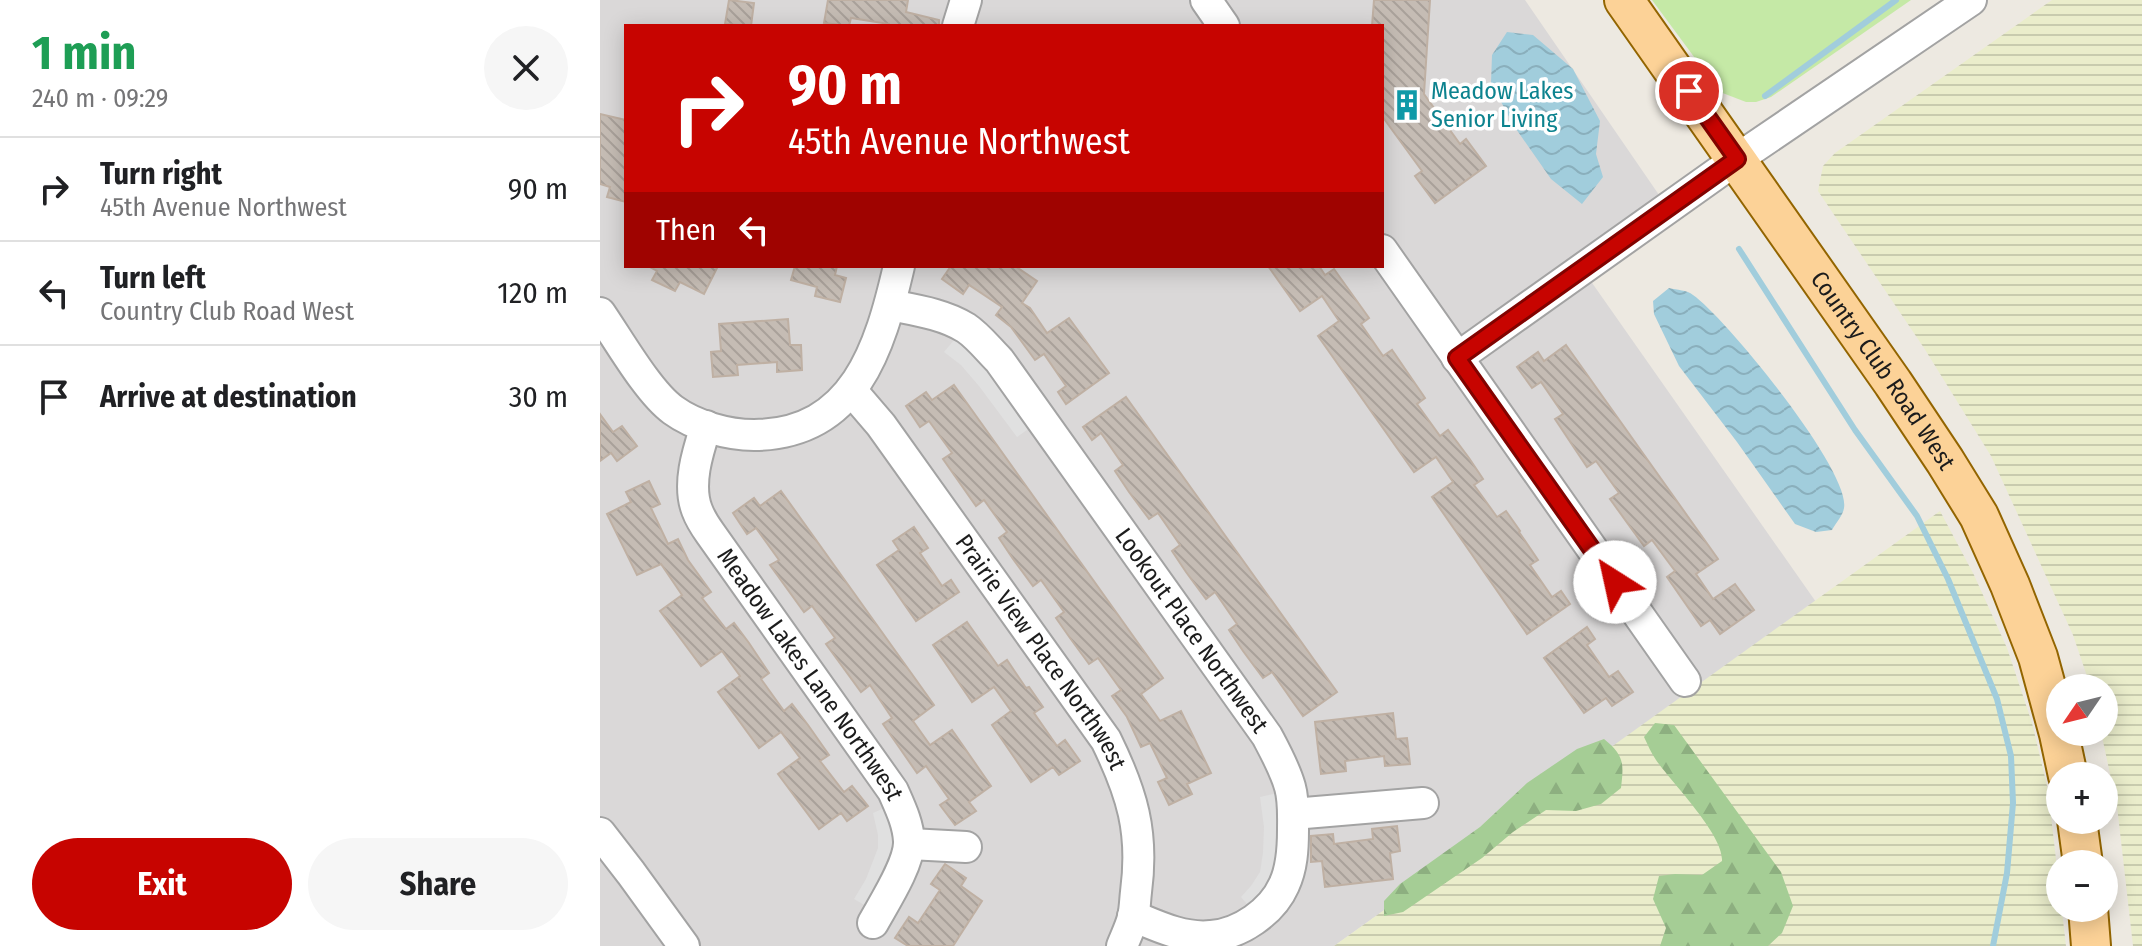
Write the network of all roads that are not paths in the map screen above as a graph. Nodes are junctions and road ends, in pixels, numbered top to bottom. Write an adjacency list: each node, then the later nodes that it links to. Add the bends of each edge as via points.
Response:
1 (966, 0): 5 (street)
2 (1206, 0): 6 (street)
3 (1624, 0): 7 (main road, Country Club Road West)
4 (1971, 0): 7 (street)
5 (959, 24)
6 (1223, 24)
7 (1737, 159): 12 (street); 16 (main road, Country Club Road West, via 1979,516 2038,657)
8 (1384, 253): 12 (street)
9 (899, 268): 10 (street)
10 (890, 305): 13 (street, via 870,360); 18 (street, Lookout Place Northwest, via 965,327 999,360 1267,736 1291,790)
11 (600, 313): 14 (street, via 658,395 687,419)
12 (1457, 358): 15 (street)
13 (851, 390): 14 (street, via 825,414 790,432 747,435); 22 (street, Prairie View Place Northwest, via 1106,740 1133,805 1139,844)
14 (706, 426): 20 (street, Meadow Lakes Lane Northwest, via 692,488 697,510 893,791)
15 (1685, 681)
16 (2065, 762)
17 (1423, 803): 18 (street)
18 (1293, 814): 22 (street, Lookout Place Northwest, via 1290,867 1283,887 1258,917 1210,937 1165,930)
19 (600, 833): 25 (street)
20 (910, 844): 21 (street); 24 (street)
21 (966, 847)
22 (1133, 916): 26 (street, Prairie View Place Northwest)
23 (2089, 922): 27 (main road)
24 (873, 923)
25 (684, 946)
26 (1122, 946)
27 (2091, 946)

